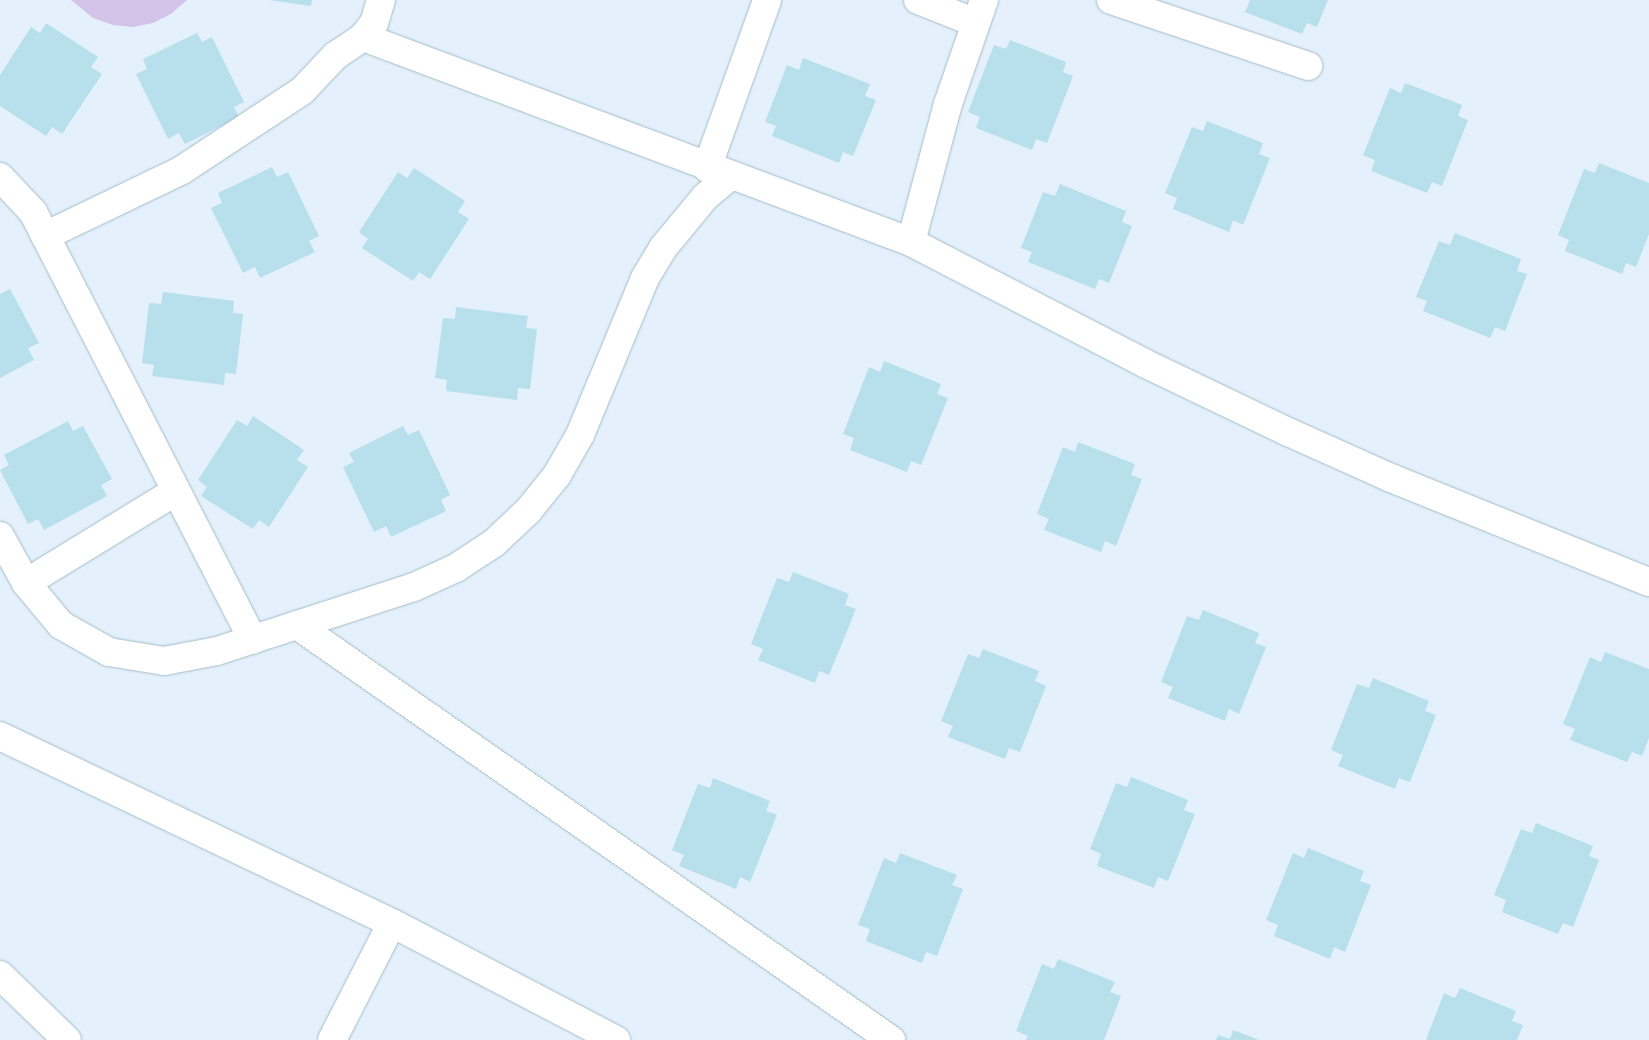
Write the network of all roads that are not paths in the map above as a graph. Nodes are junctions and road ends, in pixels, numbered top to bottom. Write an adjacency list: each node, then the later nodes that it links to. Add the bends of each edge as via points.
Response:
1 (381, 0): 6 (street, via 374,23)
2 (768, 0): 8 (street)
3 (918, 0): 5 (street)
4 (1111, 0): 7 (street)
5 (980, 12): 11 (street, via 948,104)
6 (363, 37): 8 (street); 10 (street, via 335,56 302,91 182,170)
7 (1308, 66)
8 (718, 172): 11 (street); 16 (street, via 705,197 663,248 645,278 580,435 557,475 528,511 494,543 456,568 414,587)
9 (0, 177): 10 (street, via 34,212)
10 (46, 236): 12 (street)
11 (911, 242): 14 (street, via 1144,363 1286,431 1390,478)
12 (176, 490): 15 (street); 17 (street)
13 (0, 536): 15 (street)
14 (1649, 582)
15 (26, 583): 17 (street, via 61,625 109,652 164,661 218,651)
16 (297, 625): 17 (street); 24 (street)
17 (253, 640)
18 (0, 736): 19 (street)
19 (392, 922): 21 (street); 23 (street)
20 (0, 975): 22 (street)
21 (599, 1036)
22 (67, 1040)
23 (332, 1040)
24 (891, 1040)

